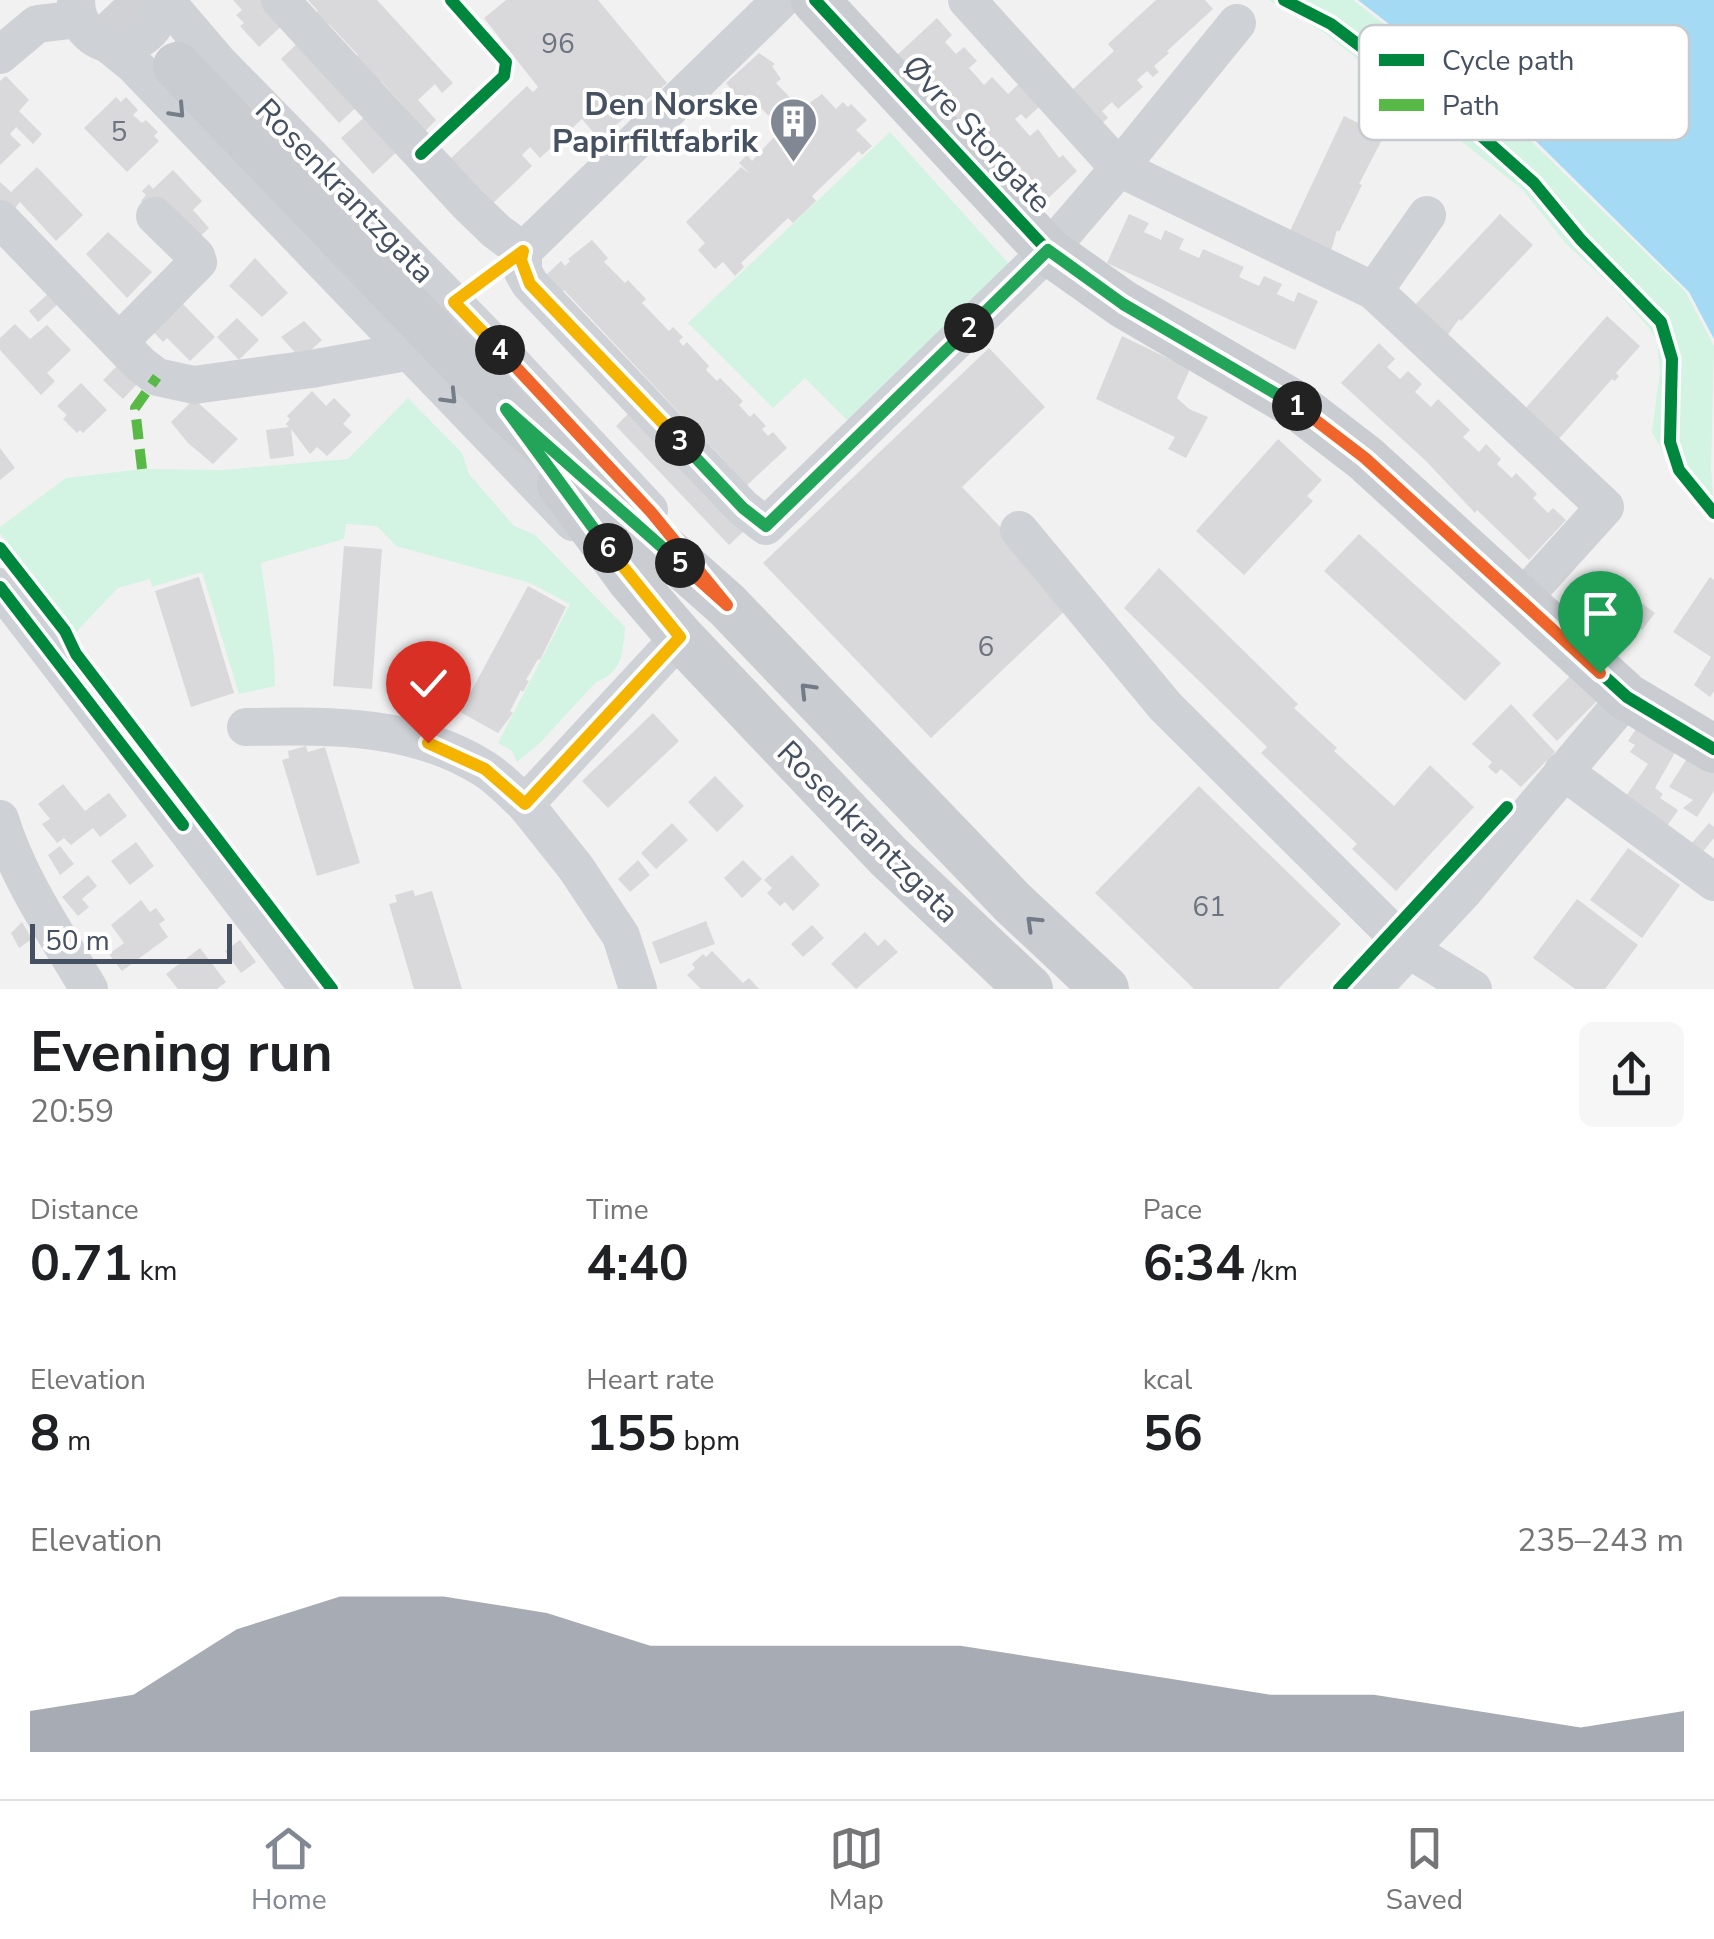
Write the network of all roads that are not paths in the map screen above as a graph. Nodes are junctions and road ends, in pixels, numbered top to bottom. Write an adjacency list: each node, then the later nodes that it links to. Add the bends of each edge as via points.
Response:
1 (163, 0): 8 (street, via 148,33); 25 (street, Rosenkrantzgata, via 651,512)
2 (280, 0): 16 (street, via 466,202)
3 (781, 0): 16 (street)
4 (815, 0): 15 (main road, Øvre Storgate)
5 (967, 0): 11 (street)
6 (77, 10): 8 (street, Rosenkrantzgata, via 96,39); 9 (street, via 37,24)
7 (1236, 23): 11 (street, Øvre Storgate, via 1205,83)
8 (108, 44): 19 (street, Rosenkrantzgata, one-way to 19)
9 (0, 55)
10 (177, 66): 20 (main road, Rosenkrantzgata)
11 (1120, 168): 15 (street, Øvre Storgate); 17 (street)
12 (1426, 215): 17 (street)
13 (155, 216): 18 (street, via 198,262)
14 (0, 219): 18 (street)
15 (1048, 250): 16 (street, via 766,526 530,284); 24 (main road, Øvre Storgate, via 1123,304 1296,405 1365,458)
16 (523, 251)
17 (1374, 291): 24 (street, via 1605,506)
18 (119, 342): 19 (street, via 157,378 194,385)
19 (406, 352): 22 (street, Rosenkrantzgata, one-way to 22)
20 (506, 409): 22 (main road, Rosenkrantzgata); 25 (main road, Rosenkrantzgata)
21 (1019, 530): 34 (street, via 1166,706)
22 (632, 581): 26 (main road, Rosenkrantzgata)
23 (0, 588): 36 (street)
24 (1521, 600): 27 (main road, Øvre Storgate)
25 (727, 605): 39 (main road, Rosenkrantzgata, one-way to 25, via 998,889)
26 (680, 637): 31 (street); 38 (main road, Rosenkrantzgata, via 888,856)
27 (1627, 697): 29 (main road, Øvre Storgate); 30 (street)
28 (246, 727): 31 (street, via 391,731 485,769)
29 (1713, 746)
30 (1563, 771): 33 (street); 34 (street)
31 (525, 804): 37 (street, via 621,936)
32 (0, 818): 35 (street, via 40,907)
33 (1714, 882)
34 (1410, 950): 40 (street); 41 (street)
35 (89, 989)
36 (309, 989)
37 (638, 989)
38 (1030, 989)
39 (1105, 989)
40 (1372, 989)
41 (1473, 989)

